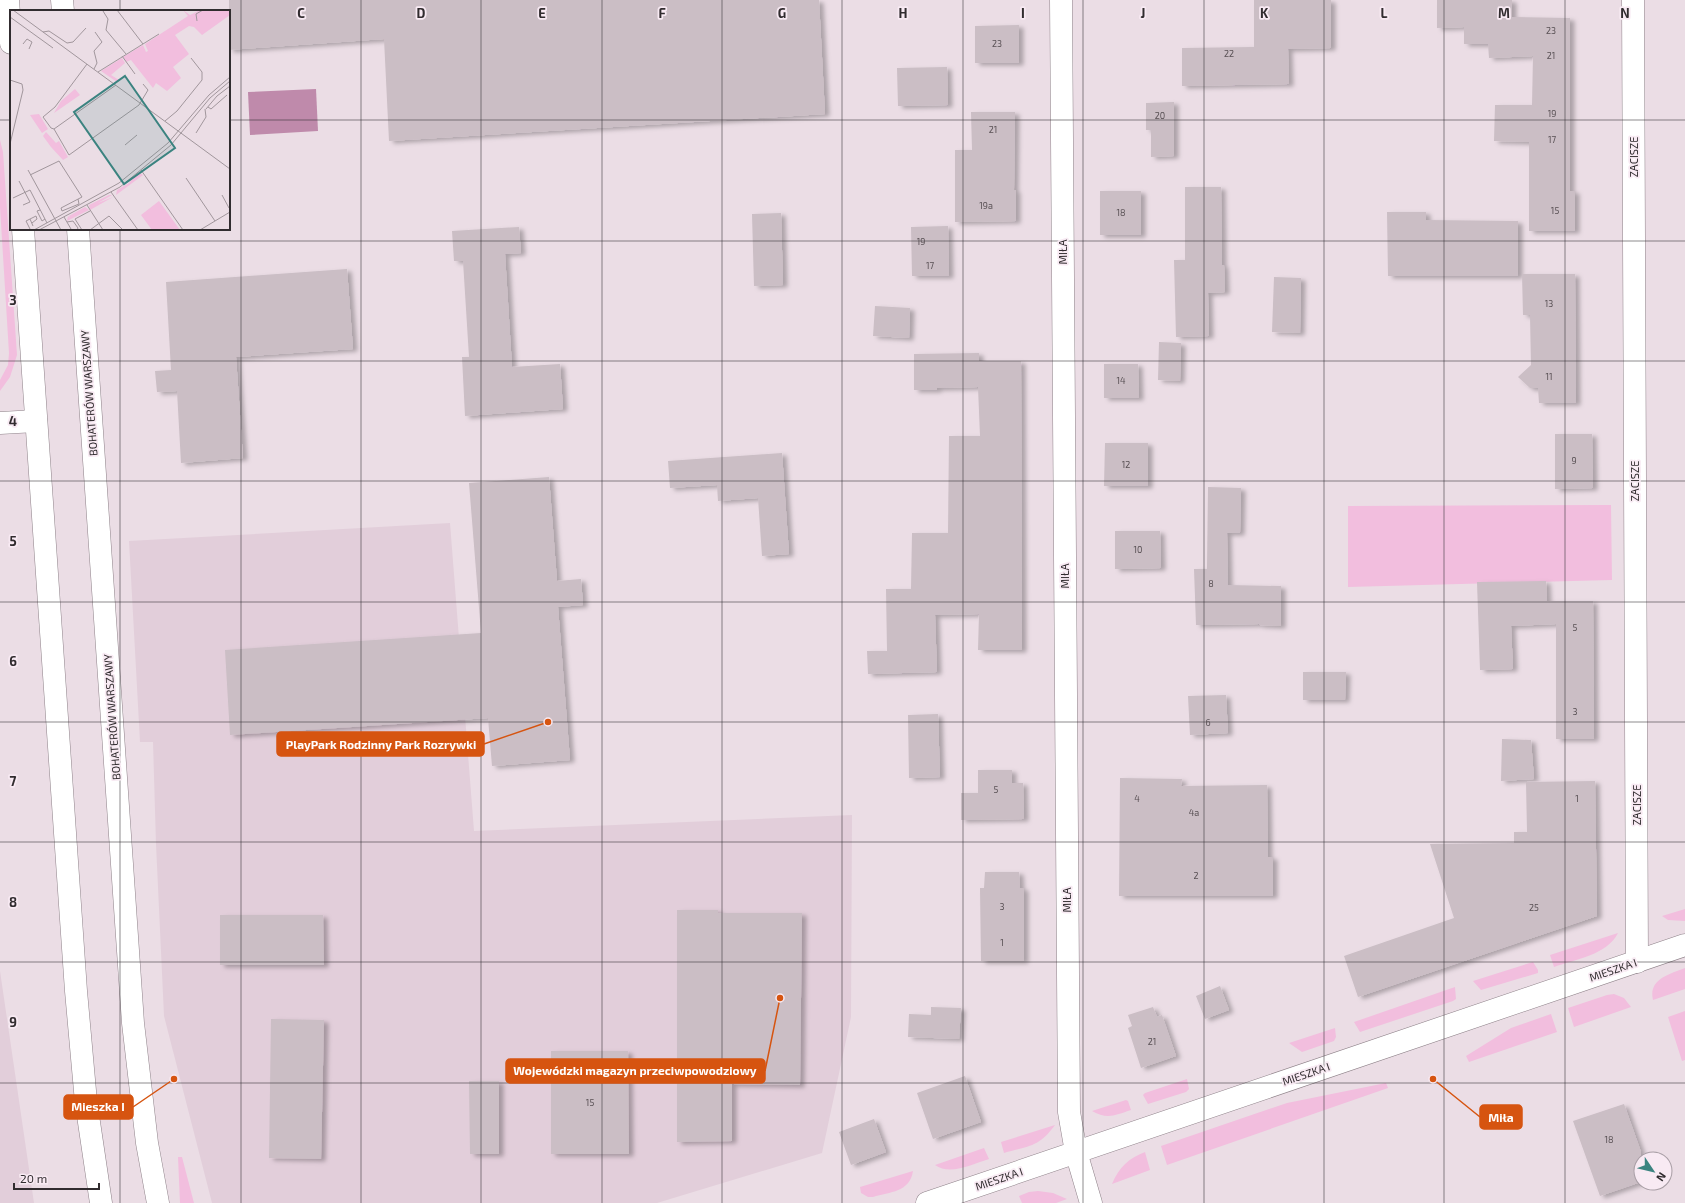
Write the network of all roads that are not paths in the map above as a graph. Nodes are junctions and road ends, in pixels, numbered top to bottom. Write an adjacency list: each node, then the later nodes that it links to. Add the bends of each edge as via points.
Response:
1 (8, 0): 6 (street)
2 (62, 0): 5 (street)
3 (1061, 0): 13 (street, MIŁA, via 1069,1112)
4 (1633, 0): 12 (street, ZACISZE)
5 (63, 10)
6 (10, 29)
7 (23, 230): 9 (street)
8 (78, 230): 15 (street, BOHATERÓW WARSZAWY, via 133,1023 146,1143)
9 (36, 421): 10 (street); 14 (street, via 76,991 86,1102)
10 (0, 423)
11 (1685, 945): 12 (street, MIESZKA I)
12 (1637, 962): 13 (street, MIESZKA I)
13 (1076, 1152): 16 (street, MIESZKA I); 17 (street, MIŁA)
14 (101, 1203)
15 (158, 1203)
16 (927, 1203)
17 (1091, 1203)

